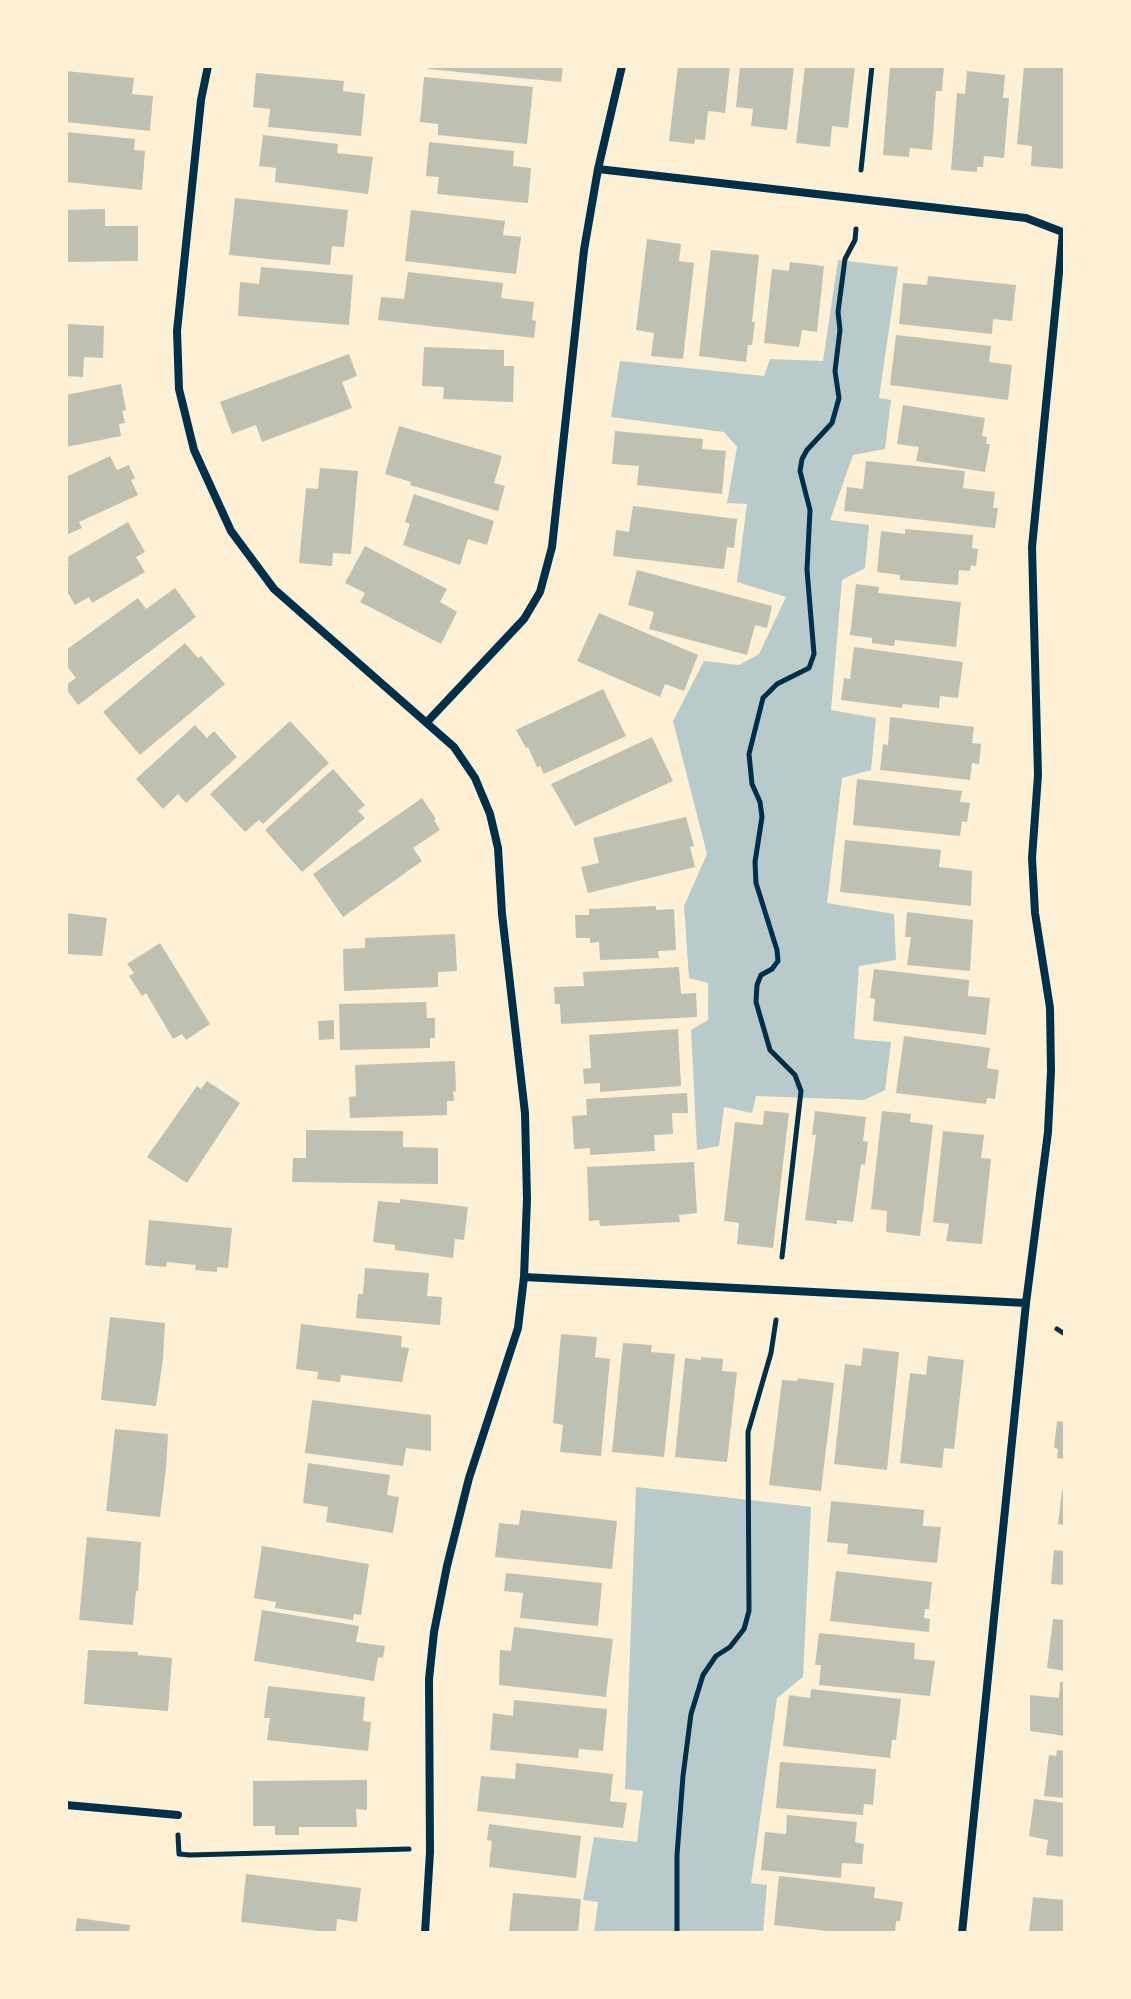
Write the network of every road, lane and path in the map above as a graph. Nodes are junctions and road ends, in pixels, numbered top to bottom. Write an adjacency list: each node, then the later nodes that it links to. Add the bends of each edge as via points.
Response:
1 (208, 66): 8 (street, via 177,331 179,389 194,450 231,531 274,589)
2 (622, 66): 4 (street)
3 (872, 66): 5 (path)
4 (598, 169): 7 (street, via 1026,218); 8 (street, via 584,250 552,547 540,592 524,619)
5 (861, 170)
6 (856, 229): 9 (path, via 845,259 838,312 839,398 832,423 802,459 800,471 810,510 807,570 814,654 809,668 777,684 763,698 749,754 762,817 756,883 778,961 761,975 756,1002 770,1050 795,1075 801,1091)
7 (1064, 232): 11 (street, via 1032,547 1038,775 1032,858 1050,1008 1051,1071)
8 (427, 722): 10 (street, via 454,747 475,778 498,848 525,1113)
9 (782, 1257)
10 (524, 1277): 11 (street); 17 (street, via 518,1328 469,1478 434,1632 429,1679)
11 (1026, 1303): 21 (street)
12 (776, 1320): 20 (path, via 748,1432 749,1611 744,1629 703,1675 691,1714 677,1855)
13 (1057, 1329): 14 (path)
14 (1065, 1334)
15 (66, 1805): 16 (street)
16 (178, 1815)
17 (430, 1852): 18 (path, via 398,1848); 19 (street)
18 (179, 1854)
19 (425, 1933)
20 (677, 1933)
21 (962, 1933)

